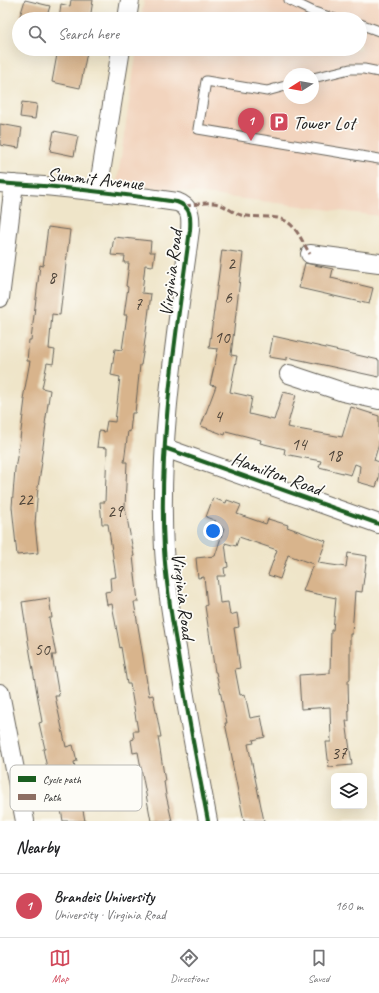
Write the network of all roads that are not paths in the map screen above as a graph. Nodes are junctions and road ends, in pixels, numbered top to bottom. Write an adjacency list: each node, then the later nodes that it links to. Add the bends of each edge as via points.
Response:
1 (130, 0): 3 (street)
2 (289, 0): 4 (lane)
3 (127, 12)
4 (314, 12)
5 (367, 27): 6 (lane)
6 (379, 31)
7 (121, 56): 13 (street)
8 (379, 72): 9 (lane, via 350,69)
9 (319, 77)
10 (283, 87): 11 (lane, via 267,91 206,81 198,129)
11 (379, 159)
12 (7, 183): 13 (street, Summit Avenue); 17 (street)
13 (98, 191): 14 (street, Summit Avenue, via 177,202)
14 (185, 206): 20 (street, Virginia Road, via 189,211 190,230 175,338)
15 (310, 254): 16 (street)
16 (379, 263)
17 (0, 298)
18 (289, 374): 19 (street, via 343,392)
19 (379, 400)
20 (165, 448): 21 (street, Hamilton Road); 26 (street, Virginia Road, via 163,520 167,586 184,697)
21 (379, 524)
22 (0, 693): 23 (street)
23 (14, 765)
24 (23, 811): 25 (street)
25 (25, 821)
26 (208, 821)

